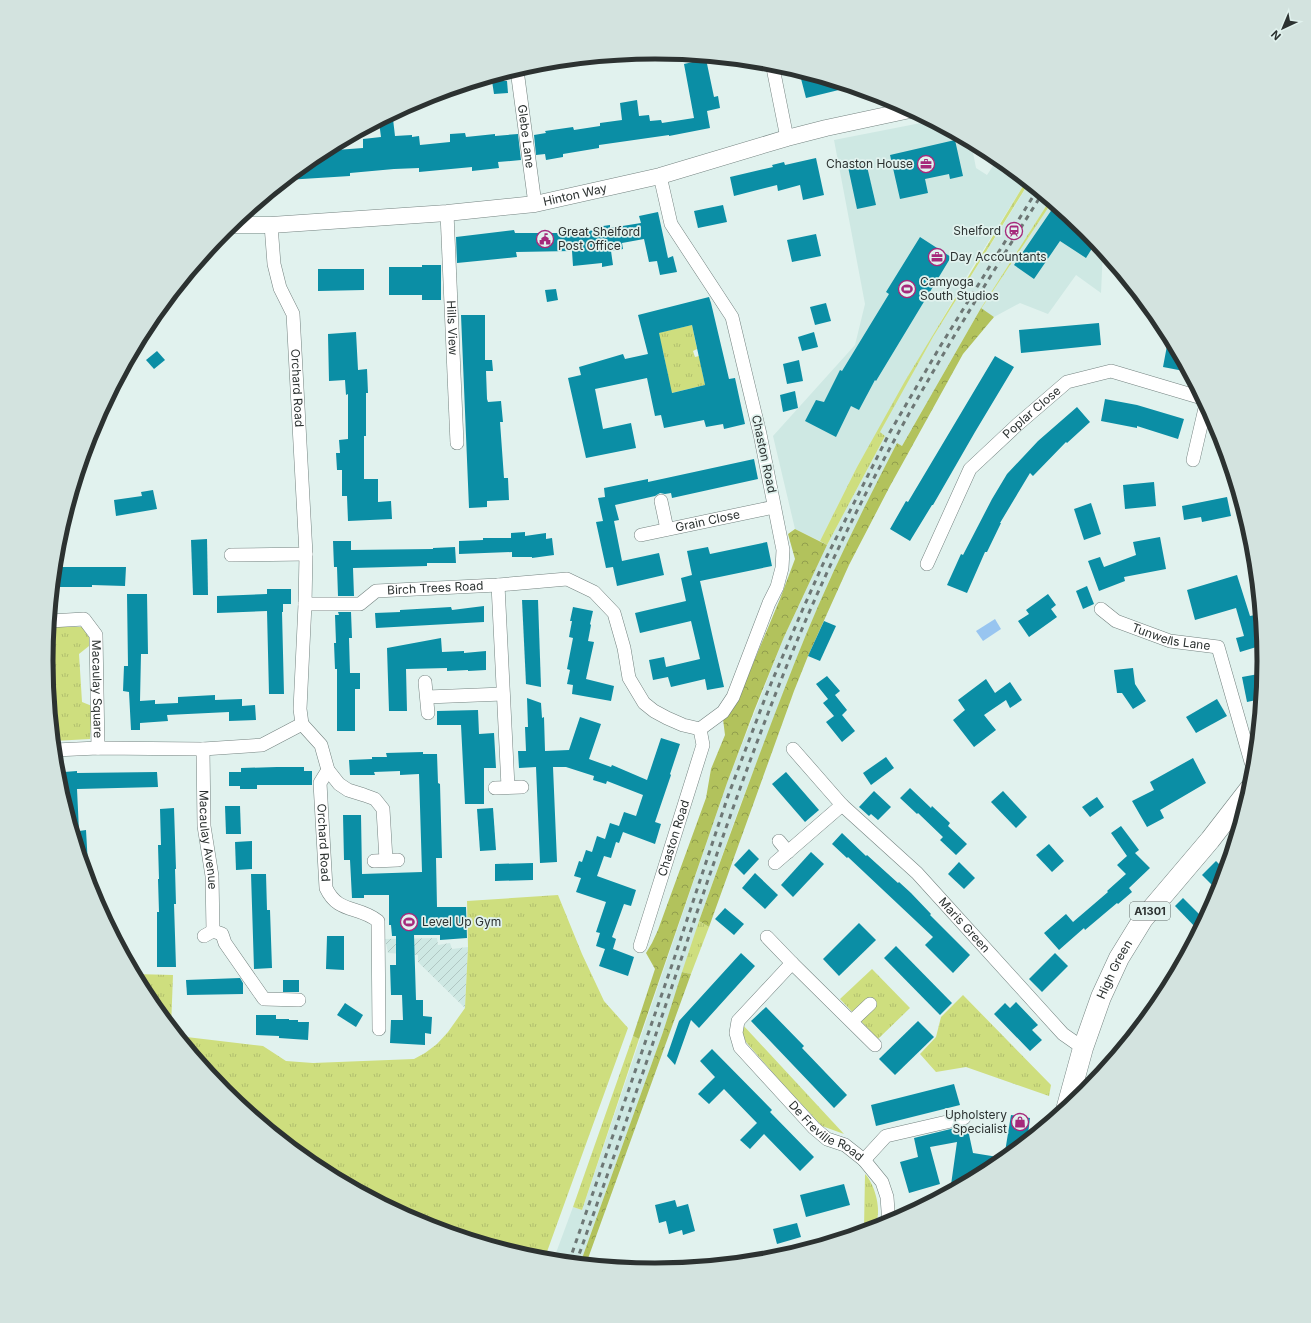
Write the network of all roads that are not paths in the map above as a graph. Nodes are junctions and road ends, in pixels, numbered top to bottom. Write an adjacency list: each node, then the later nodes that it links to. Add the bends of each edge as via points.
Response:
1 (773, 71): 4 (street)
2 (518, 76): 6 (street, Glebe Lane)
3 (901, 112): 4 (street, Hinton Way)
4 (787, 138): 5 (street, Hinton Way)
5 (660, 176): 6 (street, Hinton Way); 15 (street, Chaston Road, via 671,224 732,317 760,434)
6 (535, 204): 7 (street, Hinton Way)
7 (446, 213): 9 (street, Hinton Way); 12 (street, Hills View)
8 (240, 225): 9 (street, Hinton Way)
9 (271, 225): 18 (street, Orchard Road, via 274,264 280,288 293,314)
10 (1197, 396): 20 (street, Poplar Close, via 1111,371 1067,382 1017,424 970,469)
11 (1204, 413): 13 (street)
12 (457, 443)
13 (1192, 460)
14 (661, 501): 16 (street)
15 (774, 507): 16 (street, Grain Close); 30 (street, Chaston Road, via 783,550 777,587 733,697 722,712)
16 (667, 529): 17 (street, Grain Close)
17 (641, 535)
18 (306, 554): 19 (street); 22 (street, Orchard Road)
19 (231, 555)
20 (927, 564)
21 (498, 585): 22 (street, Birch Trees Road, via 376,591 360,604); 26 (street, Birch Trees Road); 30 (street, Birch Trees Road, via 567,580 594,592 614,613 629,678 644,703 667,718)
22 (305, 604): 29 (street, Orchard Road, via 300,709)
23 (1101, 609): 35 (street, Tunwells Lane, via 1116,621 1170,641 1218,648)
24 (54, 621): 31 (street, Macaulay Square, via 84,619 96,635)
25 (425, 682): 27 (street)
26 (503, 694): 27 (street); 37 (street, Birch Trees Road)
27 (426, 697): 28 (street)
28 (428, 713)
29 (302, 724): 32 (street, via 262,745); 36 (street, via 321,745)
30 (700, 729): 47 (street, Chaston Road, via 703,745)
31 (98, 748): 32 (street); 34 (street)
32 (203, 749): 49 (street, Macaulay Avenue, via 204,826 212,876 208,933 222,934 225,944 264,999)
33 (793, 749): 41 (street, Maris Green)
34 (60, 750)
35 (1250, 758)
36 (328, 770): 44 (street, via 339,784 375,800 382,809); 52 (street, Orchard Road, via 320,783 326,888 330,898 340,906 369,914 378,921)
37 (508, 787): 38 (street); 39 (street)
38 (522, 787)
39 (495, 788)
40 (1240, 803): 54 (main road, High Green / A1301, via 1143,919 1119,958 1101,997)
41 (842, 805): 43 (street); 54 (street, Maris Green, via 917,873 1063,1034)
42 (779, 841): 43 (street)
43 (788, 852): 45 (street)
44 (386, 860)
45 (775, 863)
46 (767, 938): 48 (street)
47 (640, 946)
48 (792, 963): 51 (street); 57 (street, De Freville Road, via 738,1021 736,1034 740,1047 814,1128 827,1139 845,1145)
49 (299, 1000)
50 (870, 1004): 51 (street)
51 (852, 1021): 53 (street)
52 (379, 1029)
53 (875, 1045)
54 (1083, 1048): 55 (main road, High Green / A1301)
55 (1069, 1100)
56 (964, 1118): 57 (street, via 886,1136)
57 (864, 1160): 58 (street, De Freville Road, via 882,1182 887,1197)
58 (888, 1217)

